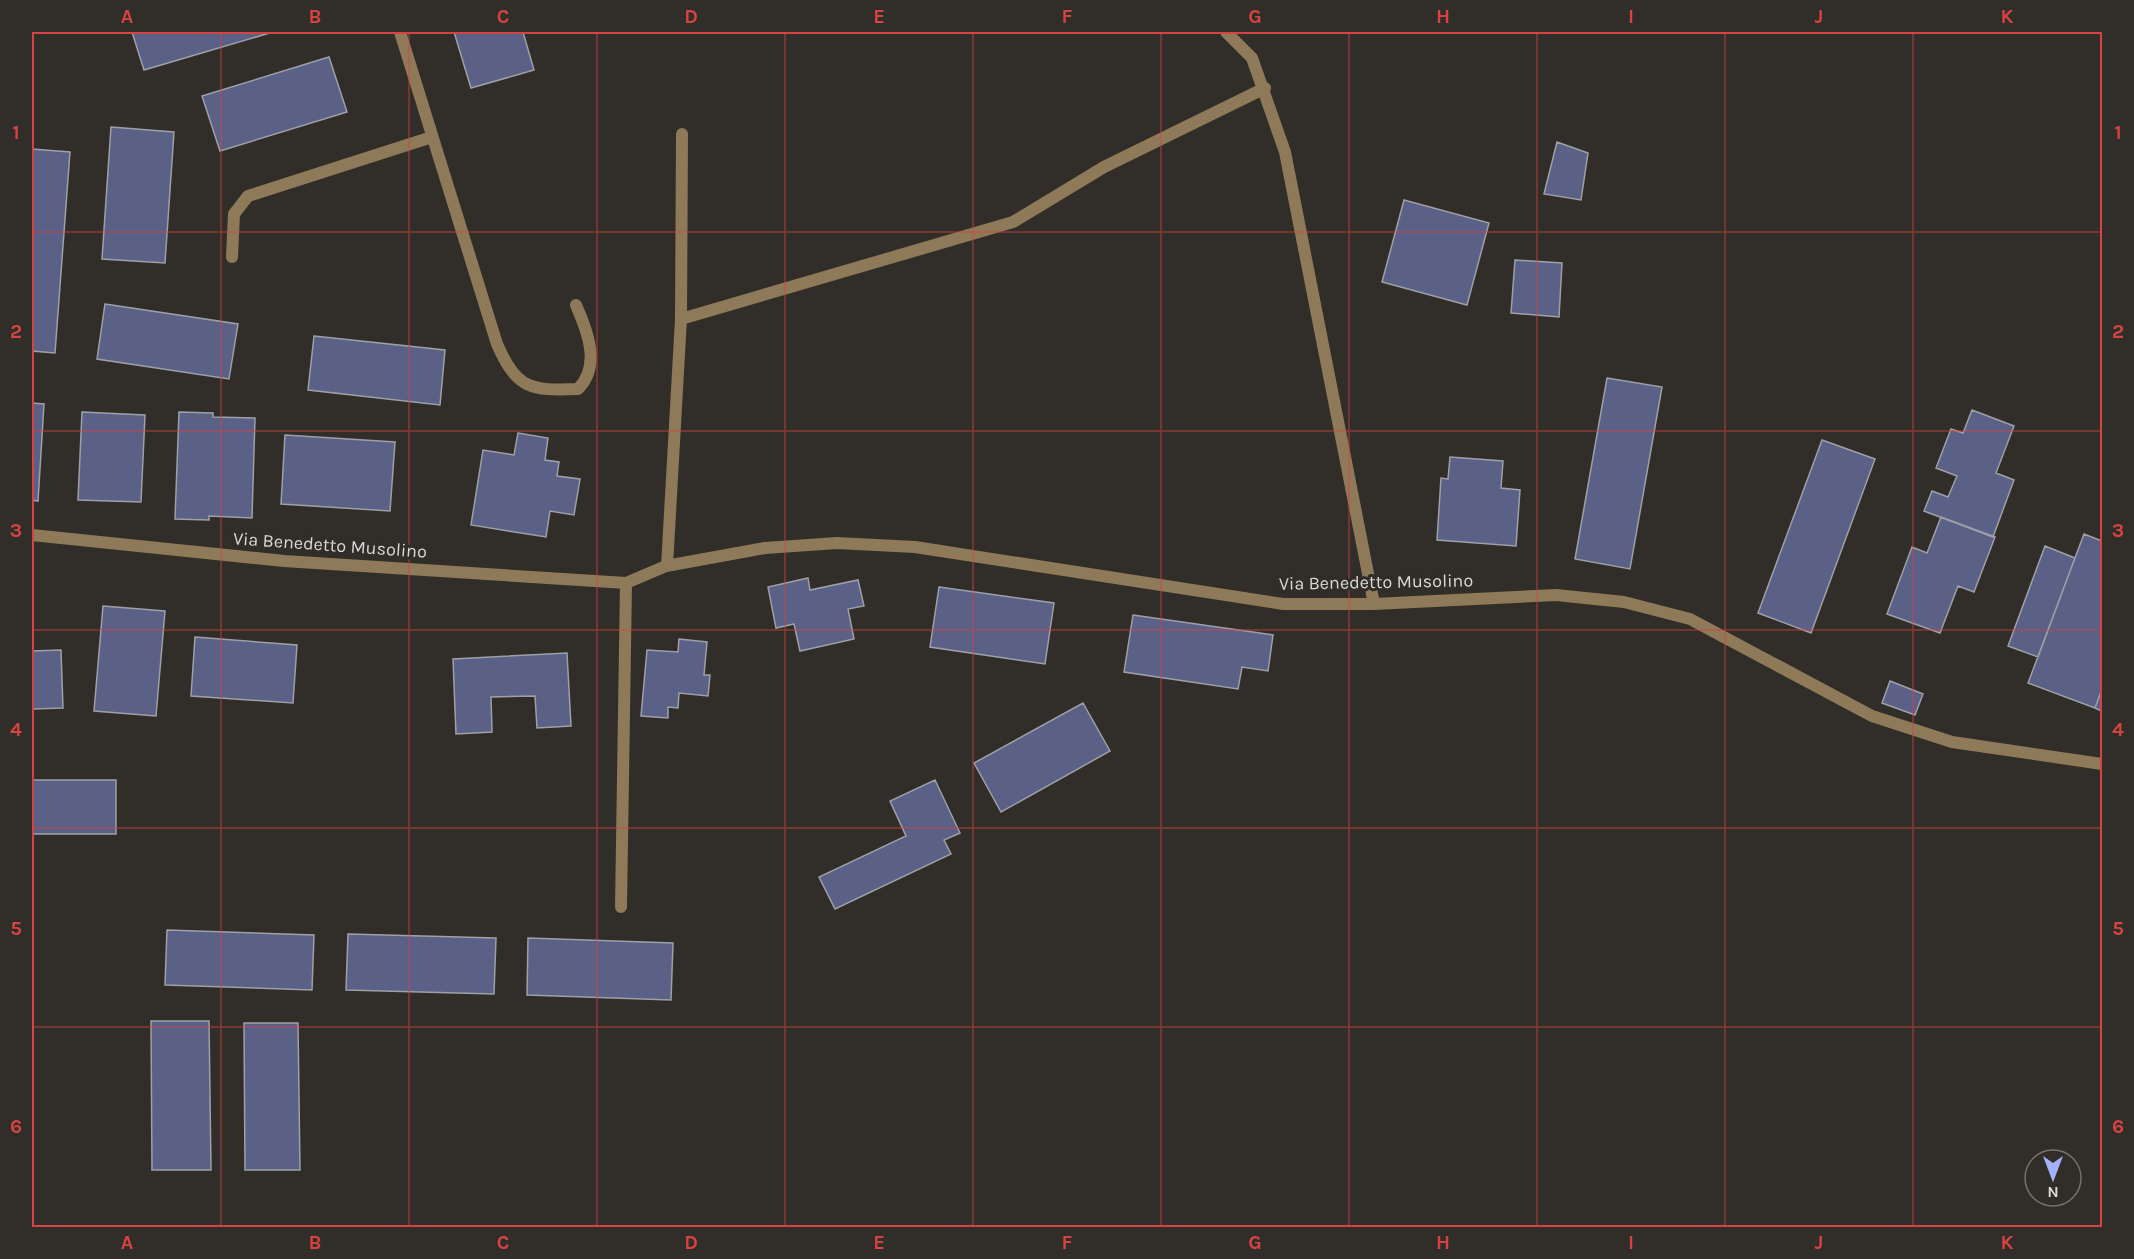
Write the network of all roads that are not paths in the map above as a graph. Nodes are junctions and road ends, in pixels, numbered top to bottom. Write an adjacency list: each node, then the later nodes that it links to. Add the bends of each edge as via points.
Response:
1 (400, 32): 5 (street)
2 (1226, 32): 3 (street, via 1252,58)
3 (1265, 88): 8 (street, via 1104,167 1013,222); 12 (street, via 1285,152)
4 (682, 134): 8 (street)
5 (432, 137): 6 (street, via 248,196 234,214); 7 (street, via 509,371 525,384 554,390 578,389 592,368 587,329)
6 (232, 257)
7 (576, 305)
8 (681, 320): 10 (street)
9 (32, 536): 11 (street, Via Benedetto Musolino, via 284,561)
10 (667, 566): 11 (street, Via Benedetto Musolino); 12 (street, Via Benedetto Musolino, via 765,548 837,543 915,547 1283,604)
11 (626, 583): 14 (street)
12 (1374, 604): 13 (street, Via Benedetto Musolino, via 1556,595 1624,602 1690,619 1872,716 1952,742)
13 (2103, 764)
14 (621, 907)

